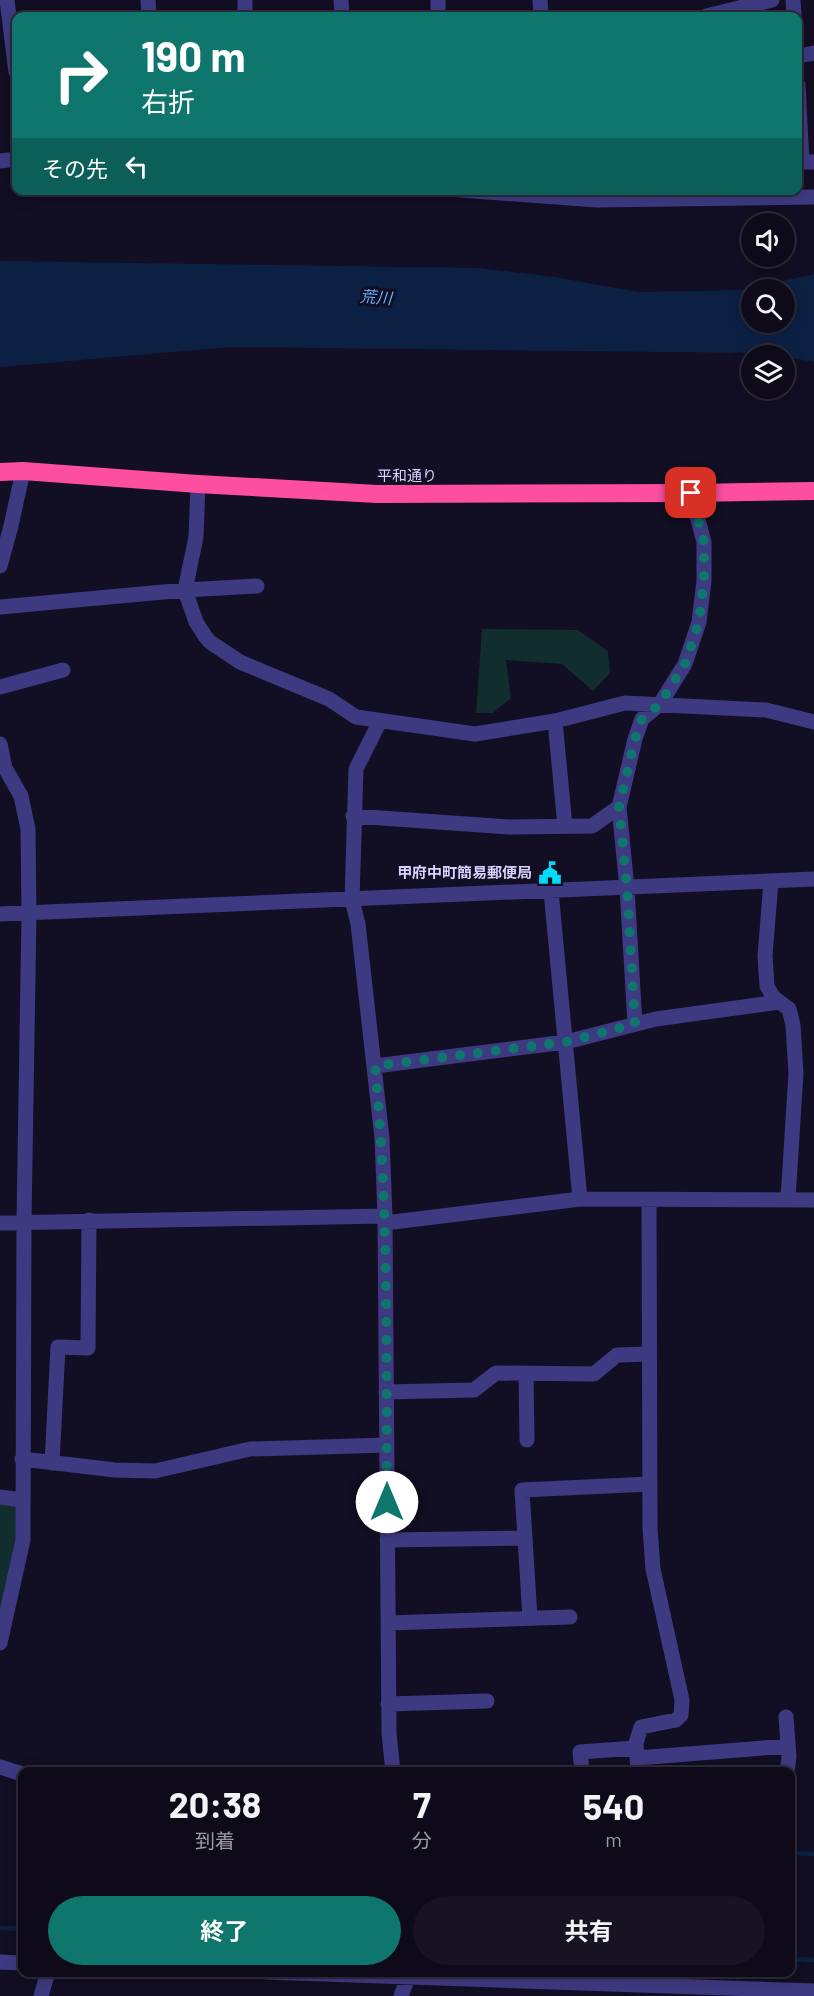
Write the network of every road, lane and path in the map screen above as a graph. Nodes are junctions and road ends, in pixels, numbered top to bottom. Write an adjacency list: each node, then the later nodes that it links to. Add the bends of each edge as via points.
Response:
1 (7, 0): 4 (street)
2 (772, 0): 3 (street)
3 (722, 12)
4 (12, 40)
5 (528, 195): 6 (street, via 597,200)
6 (814, 197)
7 (22, 471): 8 (highway, 平和通り); 9 (highway, 平和通り); 12 (street)
8 (0, 472)
9 (198, 484): 11 (highway, 平和通り, via 377,494); 14 (street, via 196,537)
10 (814, 491): 11 (highway, 平和通り)
11 (691, 493): 18 (street, via 704,542 699,622 685,664)
12 (0, 567)
13 (257, 586): 14 (street)
14 (184, 590): 15 (street); 19 (street, via 196,622 210,642 240,662 329,699 356,717)
15 (0, 607)
16 (63, 670): 17 (street)
17 (0, 687)
18 (660, 704): 20 (street, via 625,703); 21 (street, via 766,710); 23 (street, via 642,719)
19 (380, 721): 20 (street, via 475,734); 24 (street, via 356,769)
20 (555, 721): 25 (street)
21 (814, 722)
22 (0, 744): 31 (street, via 5,768 21,796 28,829)
23 (619, 807): 25 (street, via 592,826); 28 (street)
24 (353, 816): 25 (street, via 508,827); 30 (street)
25 (566, 826)
26 (814, 879): 27 (street)
27 (771, 881): 28 (street); 33 (street, via 765,956 767,986)
28 (627, 888): 29 (street); 34 (street)
29 (551, 891): 30 (street); 35 (street)
30 (352, 900): 31 (street); 36 (street)
31 (29, 913): 32 (street); 43 (street)
32 (0, 914)
33 (779, 1002): 34 (street); 38 (street, via 789,1009 793,1025 796,1073)
34 (635, 1024): 35 (street)
35 (566, 1042): 36 (street); 37 (street)
36 (375, 1066): 42 (street)
37 (580, 1199): 39 (street); 42 (street)
38 (788, 1199): 39 (street); 40 (street)
39 (649, 1200): 45 (street)
40 (814, 1200)
41 (88, 1220): 42 (street); 43 (street); 51 (street, via 88,1348 58,1347)
42 (385, 1220): 47 (street)
43 (24, 1221): 44 (street); 50 (street)
44 (0, 1222)
45 (650, 1354): 46 (street, via 617,1355 594,1374); 52 (street)
46 (526, 1374): 47 (street, via 496,1373 474,1390); 48 (street)
47 (386, 1392): 49 (street)
48 (527, 1440)
49 (387, 1445): 51 (street, via 249,1449 155,1471); 56 (street)
50 (22, 1459): 51 (street); 54 (street)
51 (52, 1462)
52 (650, 1484): 55 (street, via 522,1490); 65 (street, via 653,1569 682,1700 681,1715 676,1720 641,1727)
53 (0, 1497): 54 (street)
54 (22, 1500): 60 (street, via 23,1540)
55 (525, 1538): 56 (street); 58 (street)
56 (387, 1540): 59 (street)
57 (570, 1617): 58 (street)
58 (530, 1618): 59 (street)
59 (388, 1623): 62 (street)
60 (0, 1643)
61 (487, 1701): 62 (street)
62 (388, 1704): 67 (street)
63 (786, 1717): 64 (street)
64 (788, 1746): 65 (street); 69 (street)
65 (637, 1759): 68 (street, via 580,1752)
66 (0, 1767): 70 (street)
67 (392, 1767)
68 (582, 1767)
69 (787, 1767)
70 (18, 1773)
71 (0, 1962): 72 (street)
72 (18, 1963)
73 (47, 1977): 78 (street)
74 (409, 1977): 79 (street)
75 (530, 1977): 76 (street)
76 (651, 1979): 77 (street)
77 (814, 1991)
78 (41, 1996)
79 (401, 1996)

